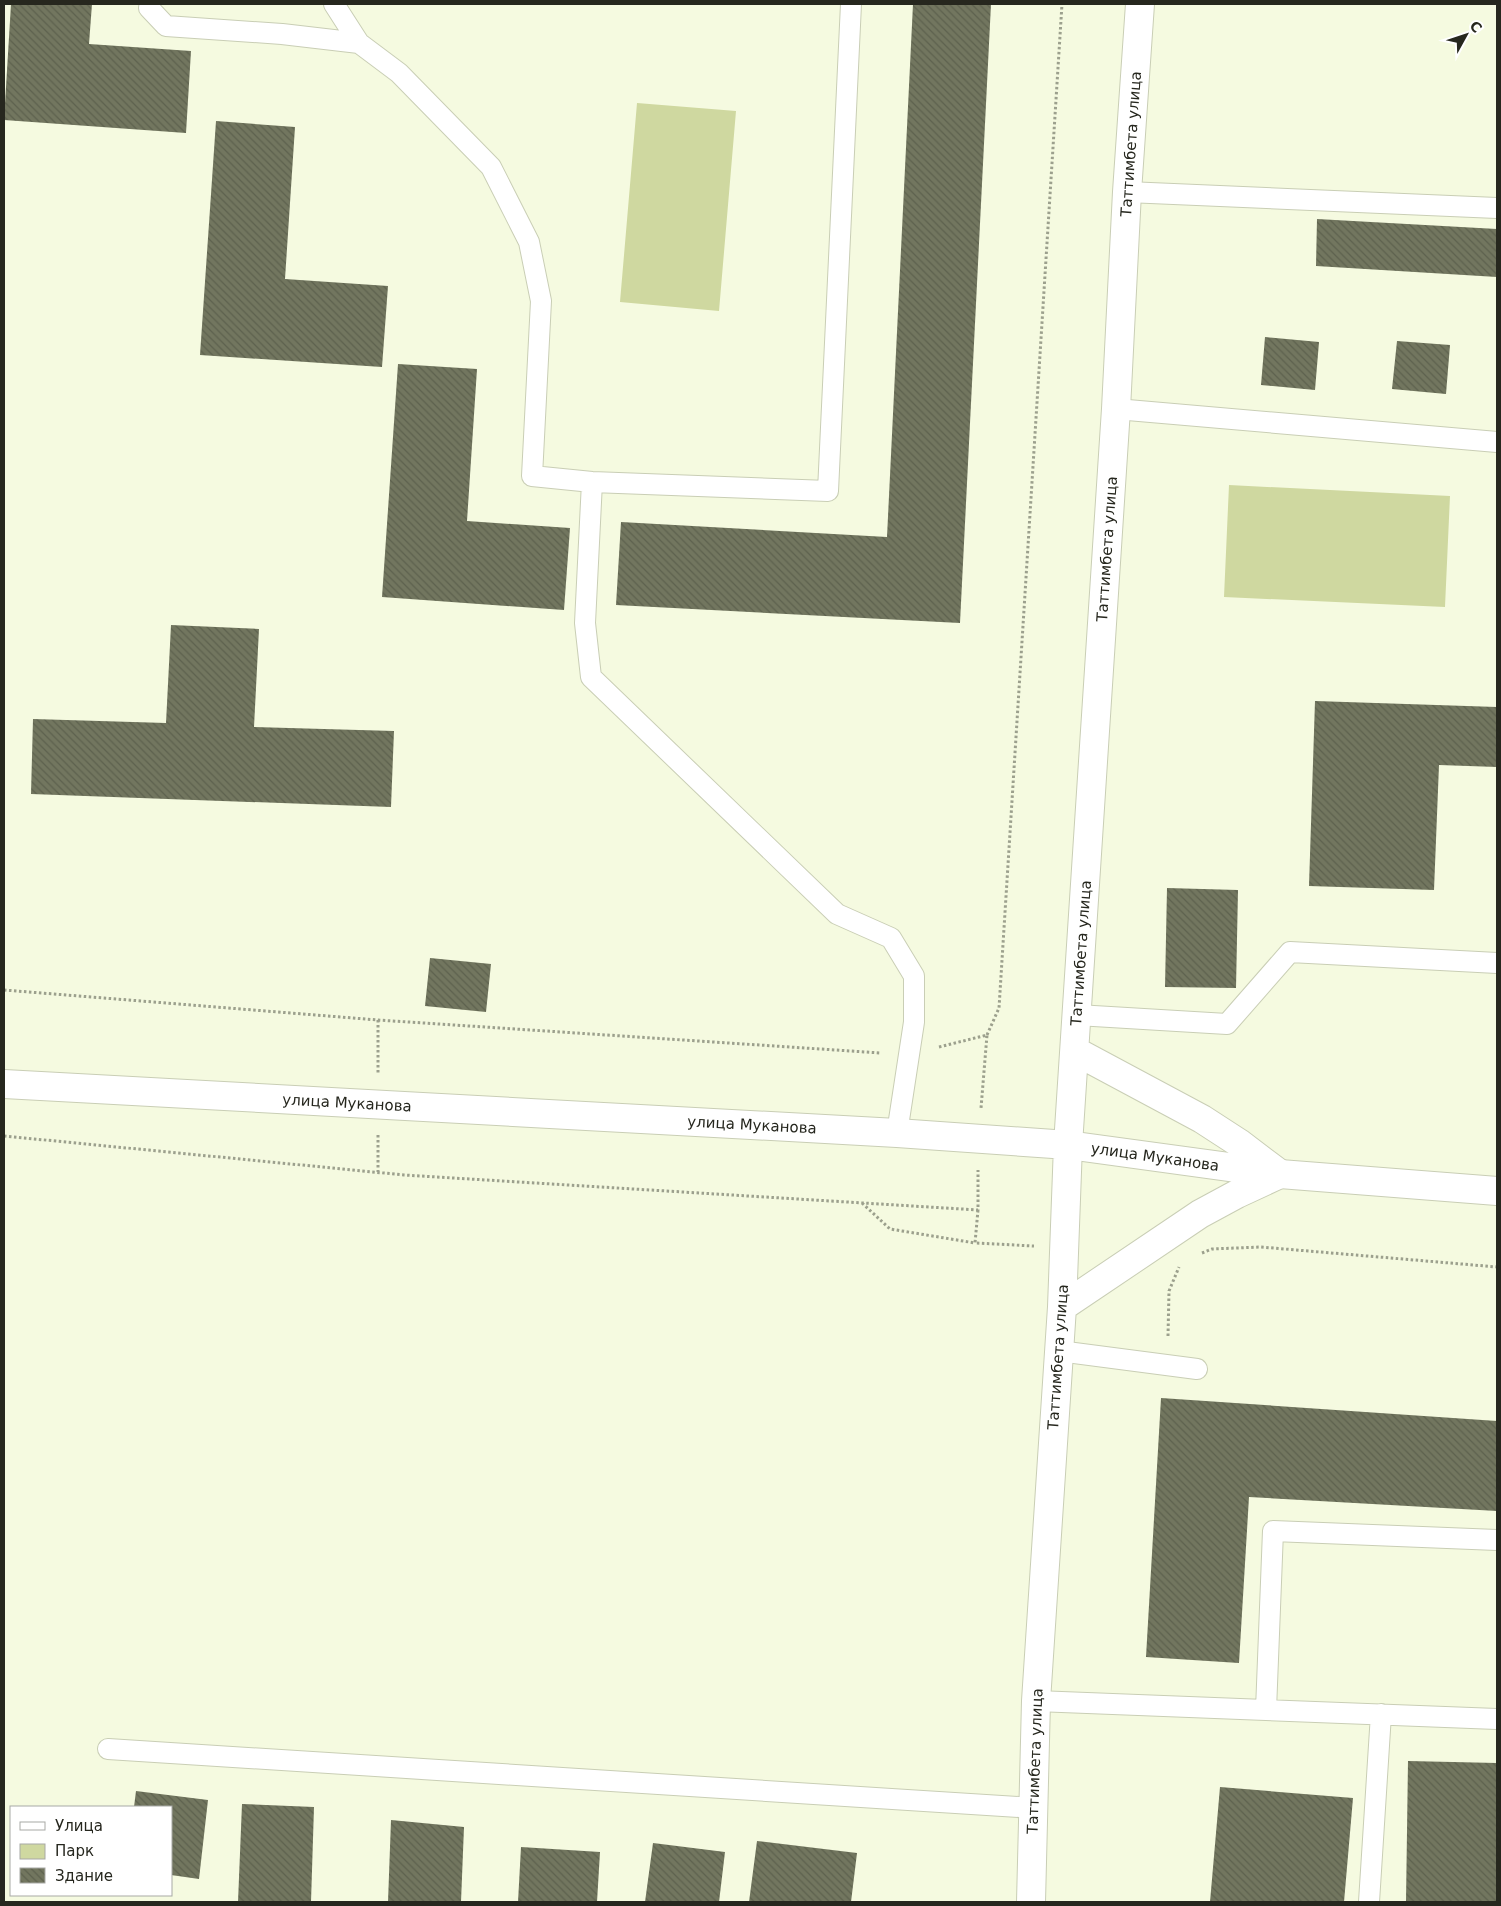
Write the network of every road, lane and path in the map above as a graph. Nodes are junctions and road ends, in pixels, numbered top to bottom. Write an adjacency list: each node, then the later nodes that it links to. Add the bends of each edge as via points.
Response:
1 (150, 4): 6 (lane, via 149,8 166,26)
2 (334, 4): 6 (lane)
3 (850, 4): 11 (lane, via 828,491)
4 (1062, 4): 15 (path, via 999,1008)
5 (1140, 4): 7 (main road, Таттимбета улица)
6 (359, 43): 11 (lane, via 399,74 491,167 529,242 541,300 532,476)
7 (1127, 192): 8 (lane); 9 (main road, Таттимбета улица)
8 (1497, 208)
9 (1116, 409): 10 (lane); 14 (main road, Таттимбета улица)
10 (1497, 442)
11 (592, 482): 17 (lane, via 585,623 591,677 837,914 891,938 914,976 914,1022)
12 (1497, 964): 14 (lane, via 1290,952 1227,1024)
13 (4, 990): 17 (path, via 378,1020)
14 (1077, 1015): 16 (main road, Таттимбета улица)
15 (987, 1035): 17 (path); 21 (path)
16 (1075, 1051): 22 (main road, Таттимбета улица); 23 (main road, via 1202,1119)
17 (908, 1054): 19 (lane)
18 (4, 1084): 19 (main road, улица Муканова)
19 (897, 1133): 21 (main road, улица Муканова)
20 (4, 1136): 25 (path, via 404,1175)
21 (979, 1138): 22 (main road, улица Муканова); 26 (path)
22 (1068, 1145): 23 (main road, улица Муканова); 28 (main road, Таттимбета улица)
23 (1280, 1174): 24 (main road, улица Муканова); 32 (main road, via 1200,1214)
24 (1497, 1190)
25 (862, 1202): 26 (path); 27 (path, via 890,1229)
26 (978, 1210): 27 (path)
27 (975, 1243): 28 (path)
28 (1064, 1248): 32 (main road, Таттимбета улица)
29 (1197, 1255): 31 (path, via 1212,1249 1261,1247)
30 (1182, 1261): 34 (path, via 1169,1291)
31 (1497, 1267)
32 (1062, 1306): 33 (main road, Таттимбета улица)
33 (1059, 1351): 34 (lane); 37 (main road, Таттимбета улица)
34 (1167, 1364): 35 (lane)
35 (1198, 1370)
36 (1497, 1540): 38 (lane, via 1273,1531)
37 (1036, 1701): 38 (lane); 42 (main road, Таттимбета улица)
38 (1266, 1710): 39 (lane)
39 (1381, 1714): 40 (lane); 44 (lane)
40 (1497, 1719)
41 (108, 1748): 42 (lane)
42 (1034, 1808): 43 (main road, Таттимбета улица)
43 (1030, 1902)
44 (1369, 1902)

